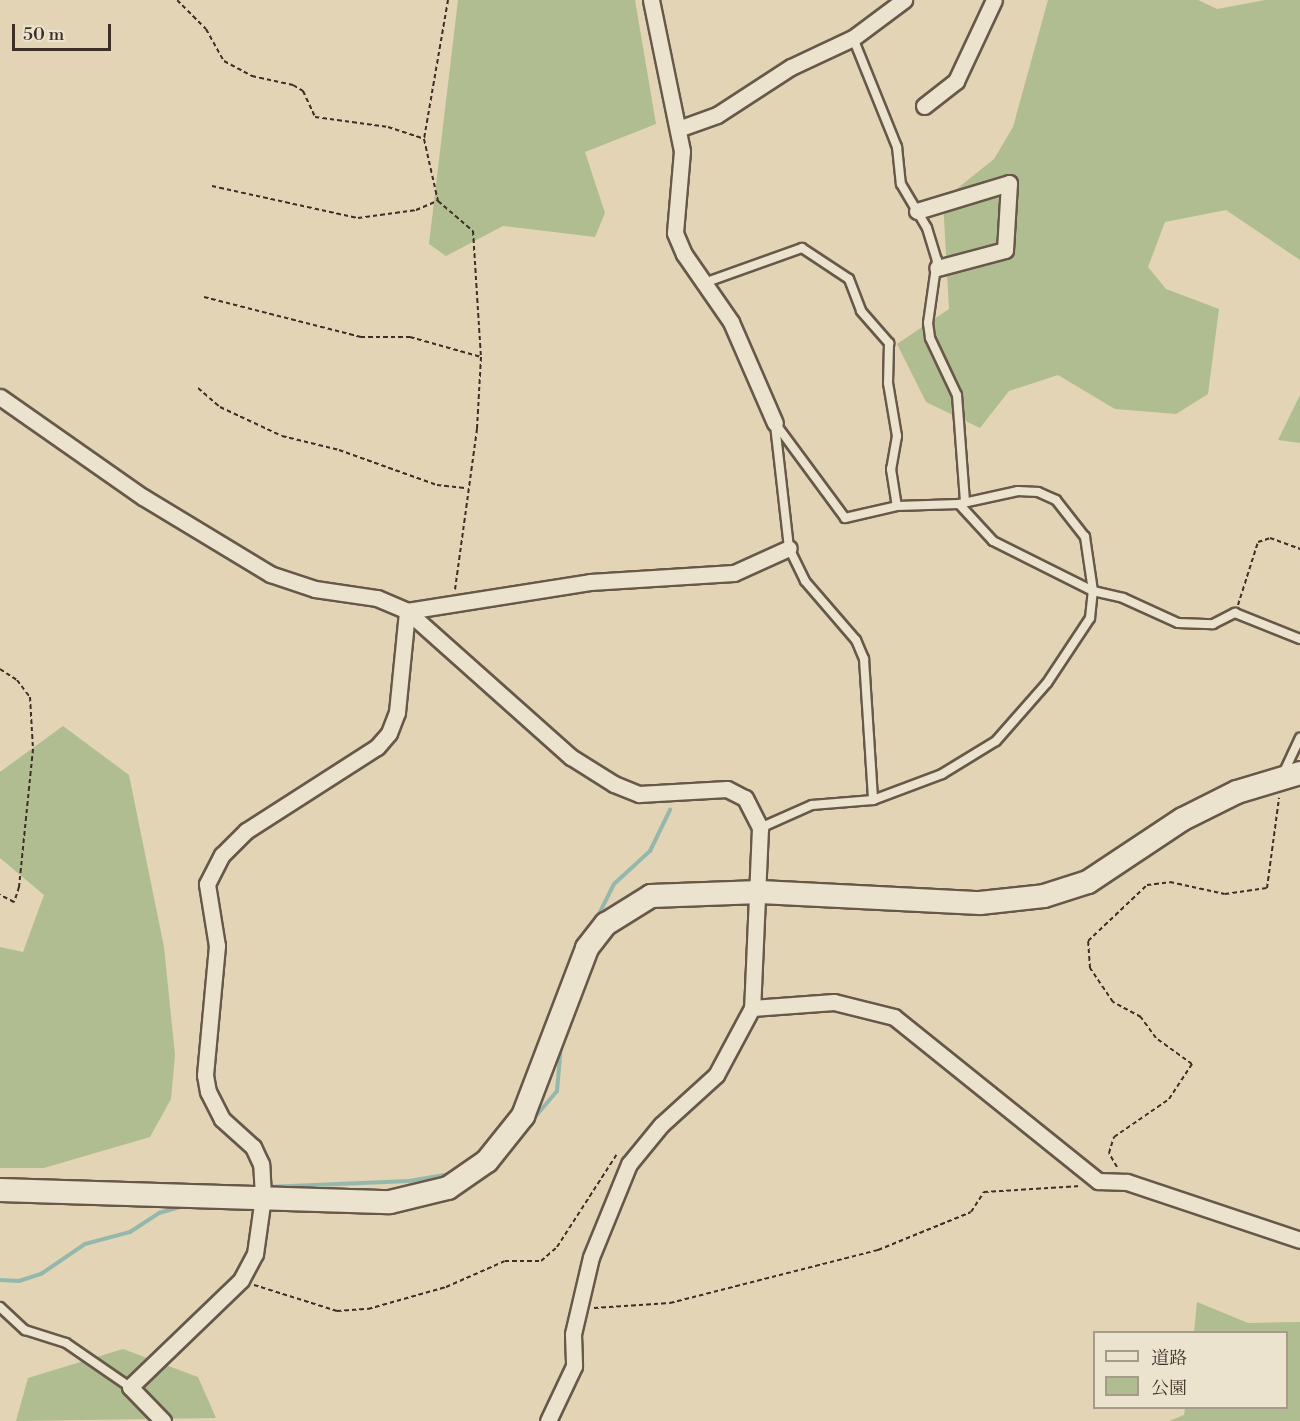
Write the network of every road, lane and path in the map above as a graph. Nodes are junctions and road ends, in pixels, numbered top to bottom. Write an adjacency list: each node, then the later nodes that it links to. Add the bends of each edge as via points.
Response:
1 (177, 0): 9 (path, via 206,29 224,61 252,76 303,91 315,117 388,127)
2 (448, 0): 9 (path)
3 (651, 0): 8 (street)
4 (904, 0): 6 (street)
5 (994, 0): 7 (street, via 956,81)
6 (853, 38): 8 (street, via 791,67 717,115); 12 (lane, via 897,147 901,184)
7 (924, 106)
8 (678, 129): 14 (street, via 681,151 675,233)
9 (424, 139): 11 (path)
10 (212, 186): 11 (path, via 358,218 416,210)
11 (438, 201): 16 (path, via 473,231)
12 (917, 211): 13 (lane, via 927,228); 13 (street, via 1009,183 1005,250)
13 (937, 268): 21 (lane, via 930,338 957,395)
14 (704, 283): 19 (street, via 731,322); 22 (lane, via 802,248 849,279 861,311 889,343 888,383 897,436 891,469)
15 (204, 297): 16 (path, via 361,337 410,338)
16 (481, 357): 20 (path)
17 (198, 388): 20 (path, via 220,406 282,436 339,450 437,485)
18 (0, 397): 27 (street, via 142,497 270,574 315,589 377,598)
19 (775, 423): 22 (lane, via 845,518); 23 (lane)
20 (468, 488): 26 (path)
21 (962, 503): 22 (lane); 25 (lane, via 993,541); 25 (lane, via 1018,491 1038,492 1056,500 1084,537)
22 (897, 506)
23 (789, 548): 26 (street, via 734,573 590,582); 33 (lane, via 805,581 856,640 864,659)
24 (1300, 549): 28 (path, via 1270,538 1258,542)
25 (1093, 591): 28 (lane, via 1123,598 1178,623 1213,624); 33 (lane, via 1090,618 1072,647 1028,707 996,741 942,774)
26 (452, 608): 27 (street)
27 (407, 611): 34 (street, via 580,763 639,794 727,789 745,798); 42 (street, via 397,712 389,733 377,747 246,831 222,855 207,884 217,946 205,1075 208,1092 222,1119 254,1147 261,1164)
28 (1235, 613): 29 (lane)
29 (1300, 639)
30 (0, 669): 36 (path, via 17,680 30,697 33,748 19,887 14,902)
31 (1300, 738): 32 (lane)
32 (1291, 775): 35 (street, via 1237,792 1183,819 1088,882 1044,896 980,903); 40 (path, via 1267,888 1225,894 1170,882 1147,885 1088,941 1090,968 1113,1002 1141,1017 1156,1038 1192,1064 1169,1099 1114,1137 1109,1153)
33 (873, 800): 34 (lane, via 812,805)
34 (760, 828): 35 (street)
35 (760, 892): 37 (street); 42 (street, via 651,896 606,924 583,958 523,1116 505,1144 468,1177 448,1188 390,1202)
36 (0, 895)
37 (752, 1008): 39 (street, via 834,1002 894,1017); 46 (street, via 716,1075 661,1125 629,1164 591,1257)
38 (622, 1149): 44 (path, via 557,1247 541,1261 505,1261 399,1303 337,1311)
39 (1098, 1181): 40 (street); 46 (path, via 1077,1187 984,1192 971,1212 878,1250 670,1303)
40 (1127, 1182): 43 (street)
41 (0, 1190): 42 (street)
42 (263, 1197): 44 (street, via 255,1254)
43 (1300, 1240)
44 (241, 1280): 47 (street)
45 (0, 1307): 47 (lane, via 25,1330 66,1343)
46 (579, 1308): 49 (street, via 573,1335 574,1366)
47 (130, 1387): 48 (street)
48 (163, 1421)
49 (548, 1421)

